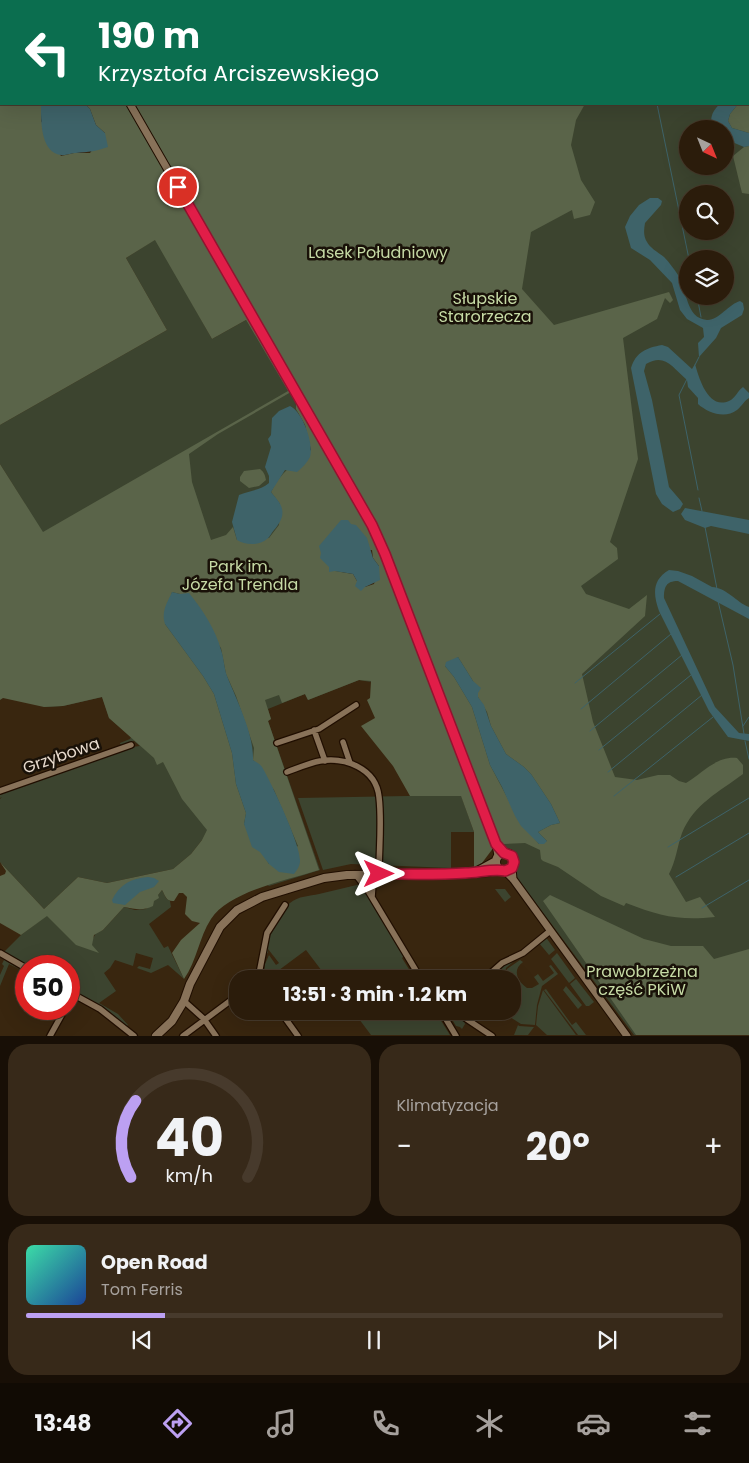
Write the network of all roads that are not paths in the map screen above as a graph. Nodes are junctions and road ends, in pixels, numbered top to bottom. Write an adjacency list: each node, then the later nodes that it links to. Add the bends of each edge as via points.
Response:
1 (131, 105): 11 (street, via 372,525)
2 (356, 705): 3 (street)
3 (314, 730): 5 (street); 7 (street)
4 (343, 742): 8 (street)
5 (277, 743)
6 (131, 745): 10 (street, Grzybowa)
7 (325, 761): 8 (street); 9 (street)
8 (350, 763): 13 (street, via 371,777 379,796)
9 (287, 772)
10 (0, 791)
11 (502, 863): 13 (main road, via 474,873); 16 (street)
12 (355, 874): 13 (main road); 14 (street); 22 (main road, via 324,878 281,891 237,910 216,933)
13 (381, 874): 14 (street, via 373,883)
14 (372, 897): 20 (street)
15 (285, 905): 19 (street, via 267,933)
16 (550, 931): 21 (street, via 523,954); 41 (street)
17 (0, 954): 18 (street)
18 (15, 962)
19 (260, 970)
20 (416, 970)
21 (495, 970)
22 (188, 989): 24 (main road); 34 (main road, via 167,1018)
23 (80, 998): 31 (street, via 100,1009)
24 (184, 1001): 26 (street); 35 (main road, via 172,1021)
25 (229, 1001): 26 (street)
26 (204, 1019): 36 (street); 37 (street)
27 (59, 1020): 32 (street)
28 (286, 1020): 38 (street)
29 (446, 1020): 39 (street)
30 (468, 1020): 40 (street)
31 (127, 1033): 33 (street)
32 (50, 1036)
33 (134, 1036)
34 (148, 1036)
35 (156, 1036)
36 (182, 1036)
37 (216, 1036)
38 (298, 1036)
39 (456, 1036)
40 (492, 1036)
41 (627, 1036)

